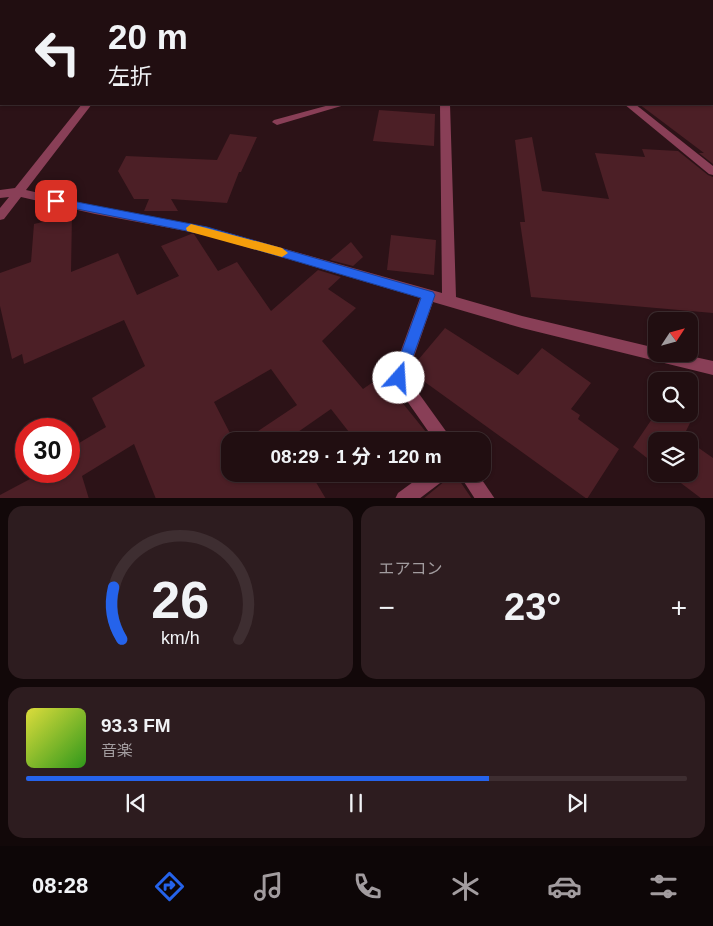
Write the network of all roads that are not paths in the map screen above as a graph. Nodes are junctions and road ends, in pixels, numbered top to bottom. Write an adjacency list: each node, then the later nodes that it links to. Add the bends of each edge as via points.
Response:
1 (86, 105): 7 (street)
2 (338, 105): 5 (street)
3 (444, 105): 11 (street)
4 (630, 105): 6 (street)
5 (277, 122)
6 (713, 172)
7 (17, 192): 8 (street); 9 (street); 10 (street, via 207,231)
8 (0, 194)
9 (0, 216)
10 (428, 295): 11 (street); 13 (street, via 399,378)
11 (449, 301): 12 (street)
12 (713, 368)
13 (438, 432)
14 (427, 482): 16 (street)
15 (474, 482): 17 (street)
16 (404, 498)
17 (486, 498)

